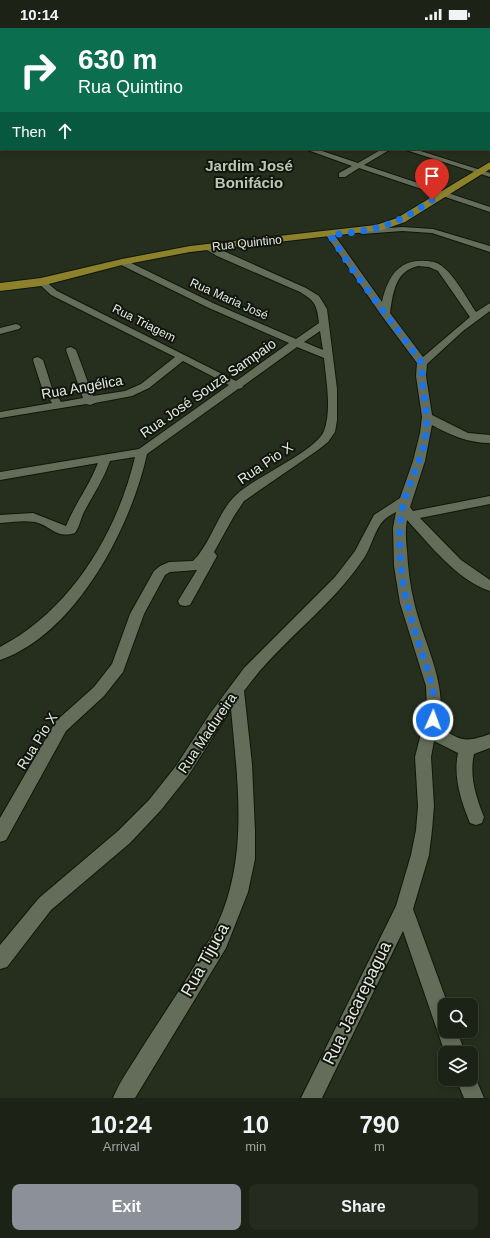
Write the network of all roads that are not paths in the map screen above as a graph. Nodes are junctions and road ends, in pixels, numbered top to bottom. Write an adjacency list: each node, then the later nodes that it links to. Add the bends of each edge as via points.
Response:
1 (312, 150): 5 (street)
2 (385, 150): 5 (street)
3 (411, 150): 6 (street)
4 (490, 165): 6 (main road)
5 (359, 166): 7 (street); 9 (street)
6 (480, 172): 8 (street); 9 (main road)
7 (342, 175)
8 (490, 175)
9 (443, 193): 10 (street); 11 (main road, via 402,220)
10 (490, 210)
11 (362, 232): 12 (main road, Rua Quintino); 14 (street, Rua Quintino, via 402,229 433,231)
12 (330, 235): 13 (main road, Rua Quintino); 19 (street)
13 (208, 247): 15 (main road, Rua Quintino); 21 (street, Rua Pio X, via 310,294 320,303)
14 (490, 249)
15 (122, 262): 16 (main road, Rua Quintino); 24 (street, Rua Maria José, via 212,306)
16 (41, 282): 17 (main road, Rua Quintino); 27 (street, Rua Triagem, via 54,293)
17 (2, 287)
18 (490, 306): 20 (street)
19 (385, 314): 20 (street, via 388,291 394,275 408,266 423,263 436,265 441,269); 29 (street)
20 (475, 317): 29 (street)
21 (323, 324): 24 (street, Rua José Souza Sampaio); 26 (street, Rua Pio X)
22 (16, 327): 23 (street)
23 (0, 331)
24 (298, 343): 26 (street, Rua Maria José); 30 (street, Rua José Souza Sampaio)
25 (71, 350): 31 (street)
26 (327, 356): 42 (street, Rua Pio X, via 333,409 328,434 310,451 249,490 230,510)
27 (182, 357): 30 (street, Rua Triagem); 31 (street, Rua Angélica, via 138,391)
28 (38, 360): 32 (street, via 47,388)
29 (422, 363): 34 (street, Rua Jacarepagua, via 421,376)
30 (238, 386): 36 (street, Rua José Souza Sampaio)
31 (90, 402): 32 (street, Rua Angélica)
32 (60, 406): 33 (street, Rua Angélica)
33 (0, 415)
34 (427, 417): 35 (street, via 460,435 476,440); 40 (street, Rua Jacarepagua, via 426,432)
35 (490, 439)
36 (142, 452): 37 (street); 45 (street, Rua José Souza Sampaio, via 137,481 131,497 85,580 65,606 43,628)
37 (105, 459): 38 (street); 41 (street, via 97,481 79,510 71,530 62,531 43,518)
38 (0, 476)
39 (490, 500): 40 (street)
40 (406, 508): 43 (street, via 457,562 474,577); 46 (street, Rua Madureira, via 378,518 360,554 340,581 275,644); 47 (street, Rua Jacarepagua, via 399,528 401,566 407,603 432,686 435,710)
41 (0, 519)
42 (210, 545): 44 (street, via 210,558); 51 (street, Rua Pio X, via 197,564 171,567 158,575 136,617 118,668 98,693 61,726)
43 (490, 586)
44 (185, 601)
45 (0, 654)
46 (236, 688): 53 (street, Rua Madureira, via 182,771 154,805 124,837 45,904); 56 (street, Rua Tijuca, via 244,764 247,831 246,859 239,892 219,941)
47 (431, 730): 49 (street, via 457,747); 52 (street, Rua Jacarepagua, via 423,757 426,806 424,830 420,855)
48 (490, 741): 49 (street, via 476,748)
49 (467, 749): 50 (street, via 464,779)
50 (476, 817)
51 (0, 834)
52 (404, 909): 54 (street); 57 (street, Rua Jacarepagua)
53 (0, 960)
54 (438, 1006)
55 (469, 1086): 58 (street)
56 (123, 1098)
57 (311, 1098)
58 (474, 1098)

